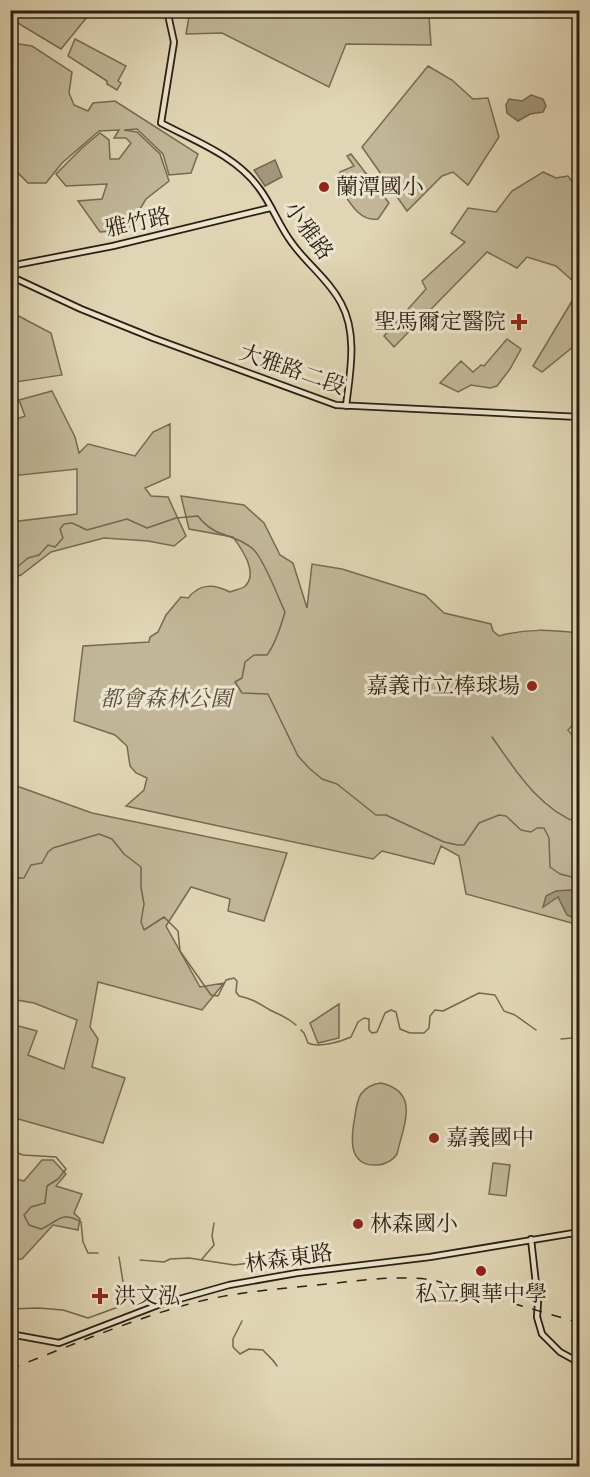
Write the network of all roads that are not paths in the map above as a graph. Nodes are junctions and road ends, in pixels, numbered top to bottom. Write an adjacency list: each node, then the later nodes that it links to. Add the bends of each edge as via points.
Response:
1 (167, 10): 2 (main road, 小雅路, via 174,42 161,123 243,169 261,189)
2 (270, 208): 3 (main road, 雅竹路); 5 (main road, 小雅路, via 292,244 342,303 351,331)
3 (10, 266)
4 (10, 276): 5 (main road, 大雅路二段, via 153,338 300,393)
5 (346, 406): 6 (main road, 大雅路二段)
6 (579, 417)
7 (579, 1232): 8 (main road, 林森東路)
8 (531, 1239): 9 (main road, 林森東路, via 229,1285 158,1305 59,1343); 10 (main road, via 537,1317 542,1334 560,1352)
9 (10, 1334)
10 (579, 1363)

